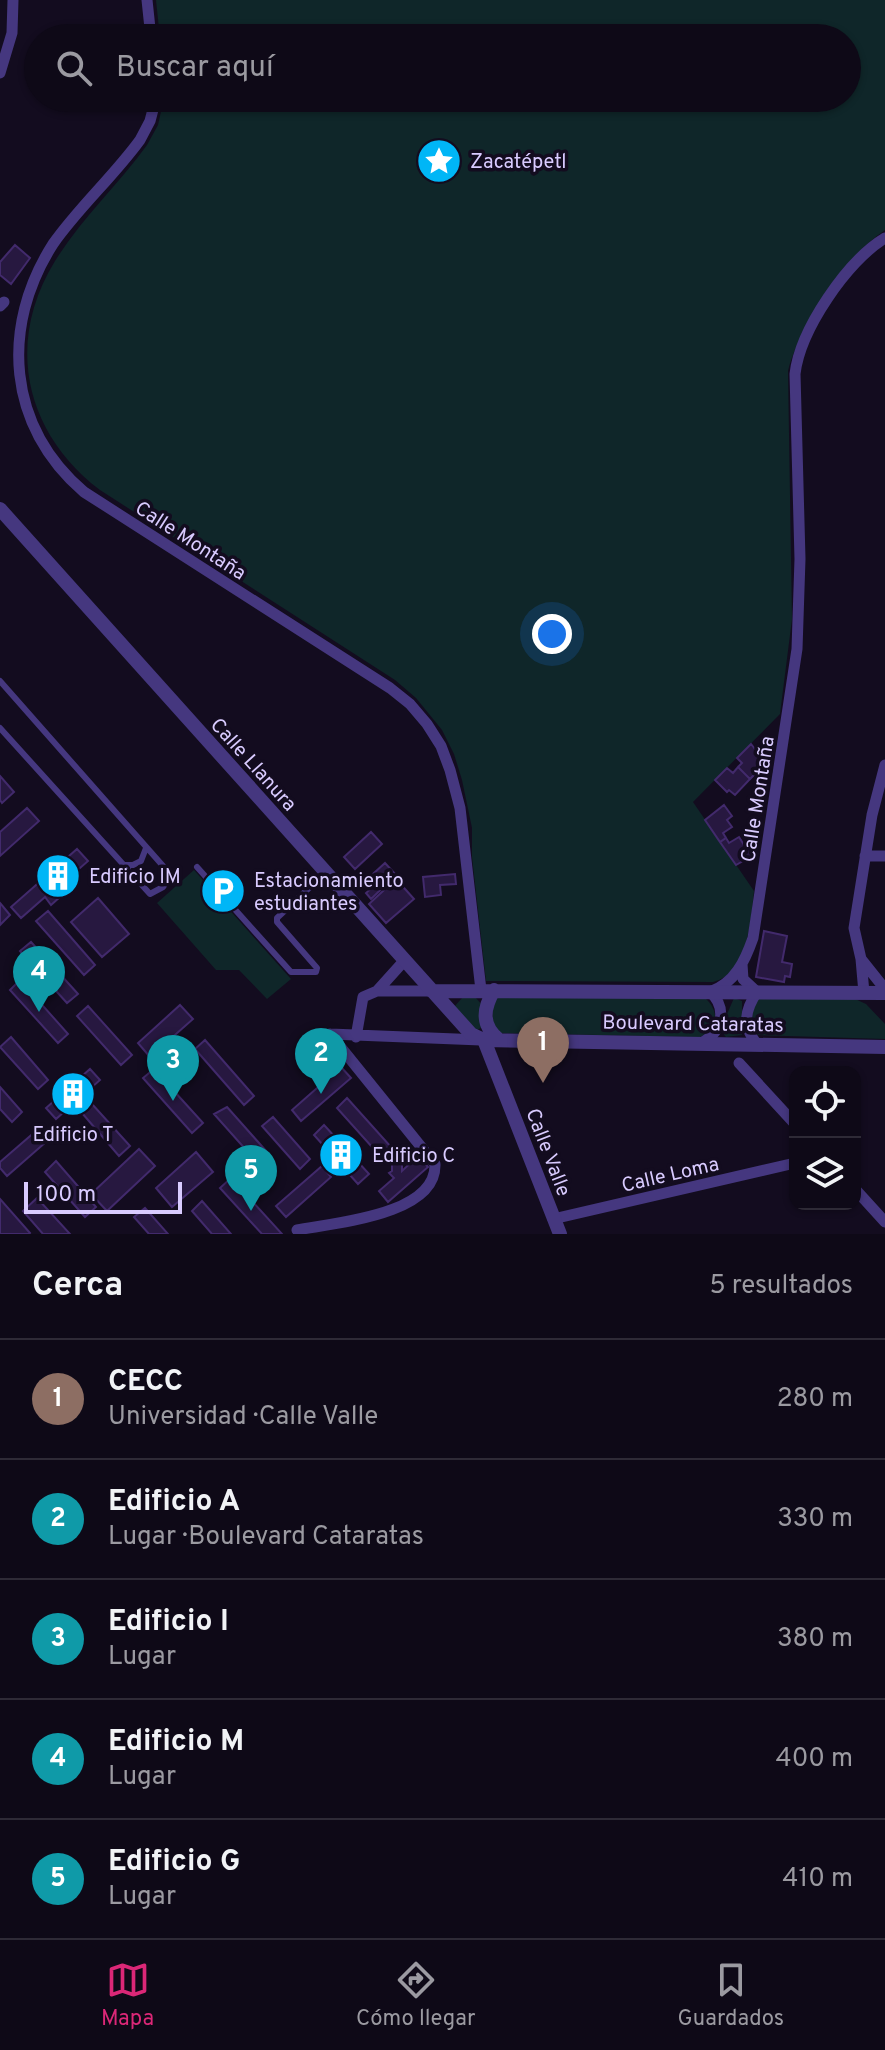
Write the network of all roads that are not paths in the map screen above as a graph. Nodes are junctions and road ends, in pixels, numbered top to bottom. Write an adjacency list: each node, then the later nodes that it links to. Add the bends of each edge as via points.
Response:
1 (13, 0): 4 (street, via 12,33)
2 (147, 0): 3 (street)
3 (150, 24)
4 (0, 73)
5 (152, 112): 20 (street, Calle Montaña, via 140,140 54,243 23,301 16,364 26,411 49,455 84,492 390,688 427,724 446,758 460,808)
6 (885, 238): 19 (street, Calle Montaña, via 846,272 797,355 797,649 756,925)
7 (0, 509): 16 (street, Calle Llanura)
8 (0, 681): 11 (lane)
9 (0, 728): 14 (lane)
10 (885, 765): 12 (street)
11 (146, 847): 14 (lane, via 141,861); 14 (lane, via 171,875 163,887 150,894)
12 (865, 856): 13 (street); 17 (street, via 854,915)
13 (885, 856)
14 (124, 865)
15 (197, 867): 16 (lane, via 291,972 317,968 277,918)
16 (325, 874): 18 (street, Calle Llanura)
17 (861, 959): 23 (street); 26 (street)
18 (404, 961): 21 (street); 22 (street, Calle Llanura)
19 (742, 964): 24 (street, Calle Montaña, via 730,981); 25 (street, via 743,979)
20 (487, 990): 22 (street, Boulevard Cataratas); 24 (street, Boulevard Cataratas); 28 (street, Calle Valle, via 485,1020)
21 (377, 991): 22 (street); 27 (street, via 363,997)
22 (432, 991): 28 (street, Calle Llanura, via 464,1028)
23 (885, 991): 26 (street, Boulevard Cataratas)
24 (710, 992): 25 (street, Boulevard Cataratas); 29 (street, via 721,1015 714,1034)
25 (757, 992): 26 (street, Boulevard Cataratas); 30 (street, via 746,1018)
26 (864, 993)
27 (356, 1037): 28 (street, Boulevard Cataratas); 38 (street, Boulevard Cataratas, via 330,1034 435,1164 435,1172 431,1184 406,1204 378,1215)
28 (491, 1040): 29 (street, Boulevard Cataratas); 36 (street, Calle Valle)
29 (703, 1042): 30 (street, Boulevard Cataratas)
30 (756, 1043): 31 (street, Boulevard Cataratas)
31 (885, 1047)
32 (739, 1063): 33 (street)
33 (789, 1117)
34 (789, 1164): 36 (street, Calle Loma)
35 (861, 1196): 37 (street)
36 (553, 1219): 39 (street, Calle Valle)
37 (885, 1222)
38 (297, 1230)
39 (560, 1234)

